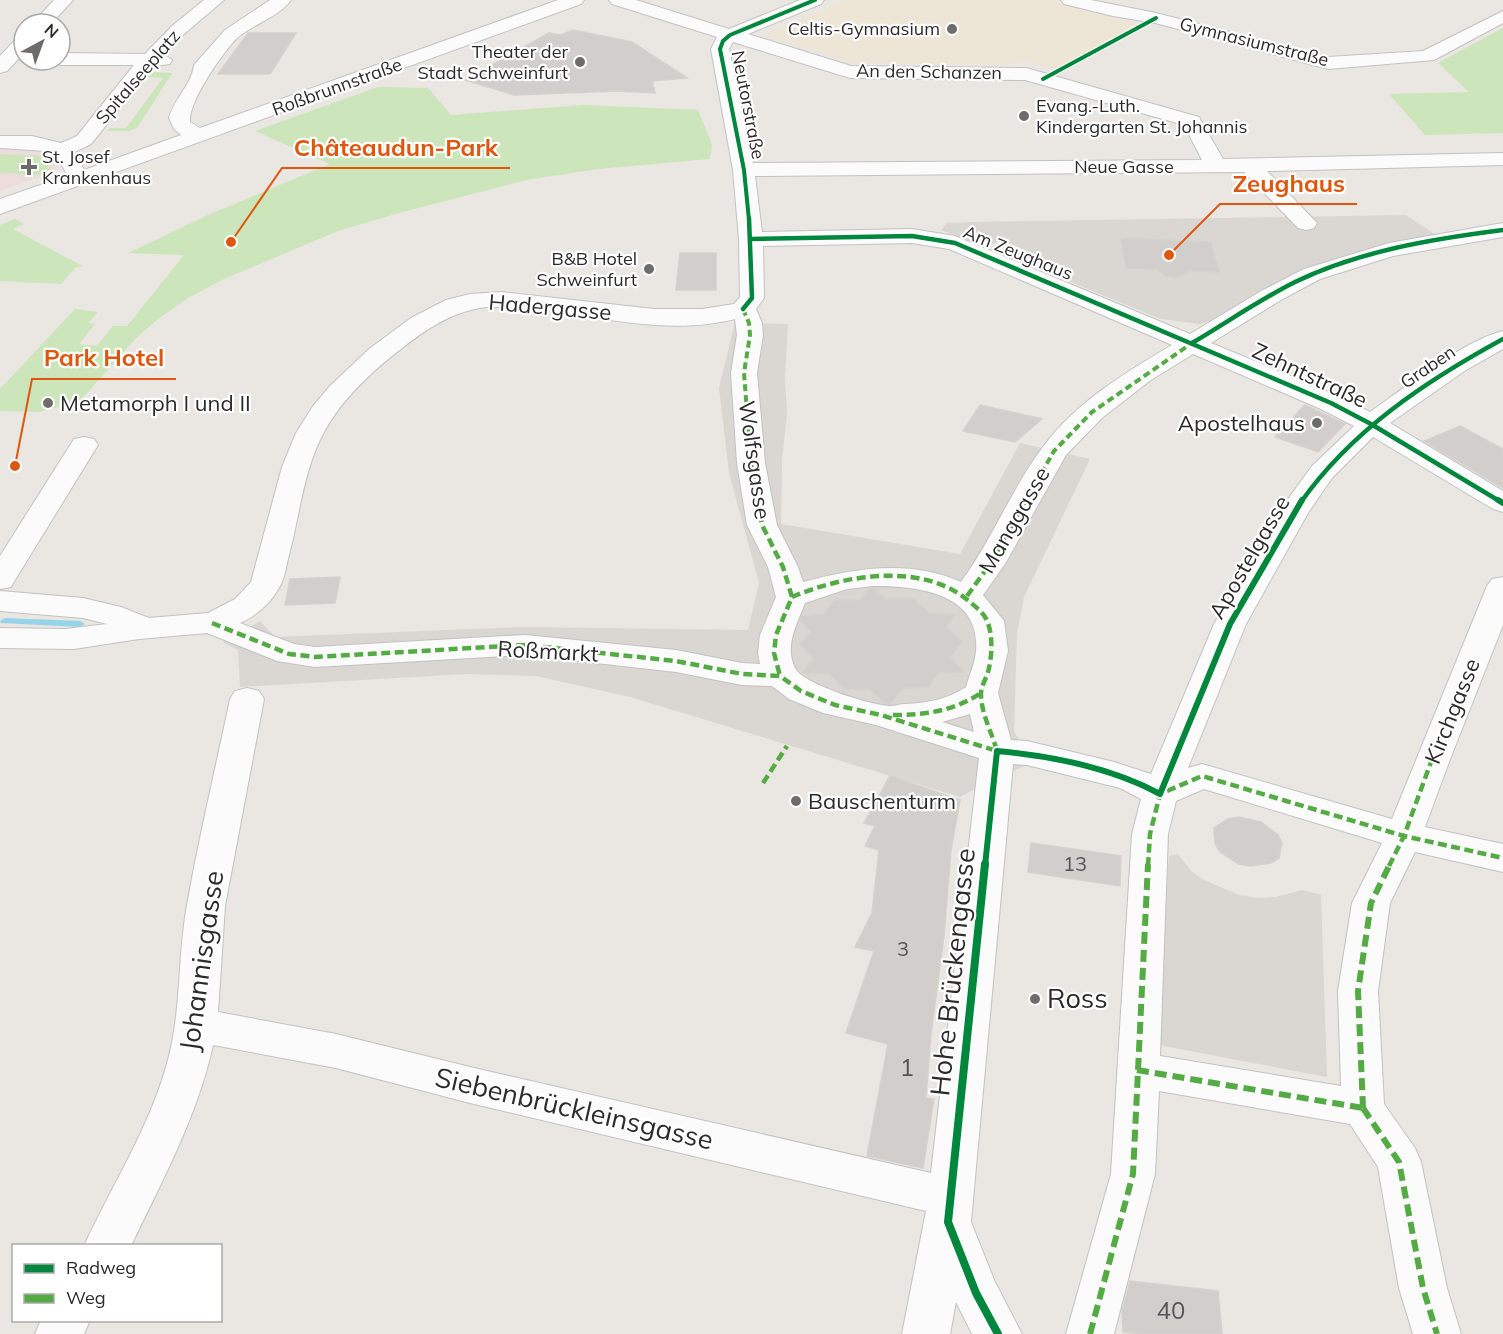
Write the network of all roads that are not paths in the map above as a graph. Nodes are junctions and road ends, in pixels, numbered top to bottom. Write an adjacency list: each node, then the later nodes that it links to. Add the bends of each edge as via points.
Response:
1 (64, 0): 9 (street)
2 (214, 0): 14 (street, Spitalseeplatz)
3 (282, 0): 15 (street, Spitalseeplatz, via 231,34 214,56)
4 (575, 0): 16 (street, Roßbrunnstraße)
5 (618, 0): 12 (street, An den Schanzen)
6 (815, 0): 12 (street, Neutorstraße)
7 (1070, 0): 10 (street, Gymnasiumstraße)
8 (1170, 0): 10 (street)
9 (52, 12)
10 (1141, 15): 11 (street, Gymnasiumstraße, via 1328,63 1427,56)
11 (1503, 16)
12 (730, 35): 20 (street, An den Schanzen, via 850,72 1026,74 1192,121); 22 (street, Neutorstraße, via 720,49)
13 (72, 59): 14 (street)
14 (150, 60): 15 (street); 18 (street, Spitalseeplatz, via 84,140)
15 (189, 62): 16 (street, Spitalseeplatz, via 203,72 179,120)
16 (200, 136): 23 (street, Roßbrunnstraße)
17 (0, 142): 18 (street, via 32,143)
18 (62, 150): 23 (street, via 75,167)
19 (1503, 159): 21 (street, Neue Gasse)
20 (1216, 166): 21 (street, Neue Gasse); 22 (street, Neue Gasse)
21 (1250, 166): 25 (street)
22 (744, 170): 27 (street, Neutorstraße)
23 (72, 181): 24 (street, Roßbrunnstraße)
24 (0, 207)
25 (1306, 223)
26 (1503, 230): 30 (street, Manggasse, via 1389,250 1312,274)
27 (751, 240): 28 (street, via 752,298); 30 (street, Am Zeughaus, via 912,236 938,239)
28 (743, 309): 37 (street, Wolfsgasse, via 750,335 744,373 751,463 762,525 783,567); 39 (street, Hadergasse, via 709,316 670,316 493,298 441,312 363,368 326,406 309,430 299,456 266,584 246,605)
29 (1503, 339): 31 (street, Graben, via 1456,364)
30 (1192, 343): 31 (street, Zehntstraße); 36 (street, Manggasse, via 1092,412 1054,451 990,564)
31 (1371, 424): 33 (street, Zehntstraße); 47 (street, Apostelgasse, via 1322,472 1293,513 1230,624)
32 (84, 445): 34 (street)
33 (1503, 503)
34 (0, 580)
35 (1503, 586): 48 (street, Kirchgasse)
36 (967, 596): 37 (street, via 943,585 904,577 846,580); 43 (street, Manggasse, via 988,621 992,651)
37 (792, 597): 42 (street, via 776,635 774,653)
38 (0, 601): 40 (street, via 83,608)
39 (212, 623): 40 (street); 42 (street, Roßmarkt, via 289,654 315,657 525,645)
40 (146, 628): 41 (street, via 73,639)
41 (0, 638)
42 (780, 676): 45 (street, via 801,691 835,705)
43 (981, 693): 45 (street, via 948,711); 46 (street)
44 (247, 699): 50 (street, Johannisgasse, via 206,906)
45 (881, 714): 46 (street)
46 (998, 752): 47 (street, via 1027,753 1114,774); 53 (street, Hohe Brückengasse)
47 (1160, 794): 48 (street, via 1202,776); 51 (street, Apostelgasse, via 1150,834)
48 (1404, 836): 49 (street); 52 (street, Kirchgasse, via 1371,903 1361,969 1358,991)
49 (1503, 858)
50 (197, 1025): 53 (street, Siebenbrückleinsgasse, via 336,1051); 54 (street, Johannisgasse, via 187,1069 158,1142)
51 (1137, 1070): 52 (street); 57 (street, Apostelgasse, via 1133,1174)
52 (1363, 1108): 58 (street, via 1399,1162 1423,1288)
53 (949, 1209): 55 (street, Hohe Brückengasse); 56 (street, via 976,1293)
54 (107, 1244)
55 (926, 1334)
56 (998, 1334)
57 (1090, 1334)
58 (1437, 1334)

